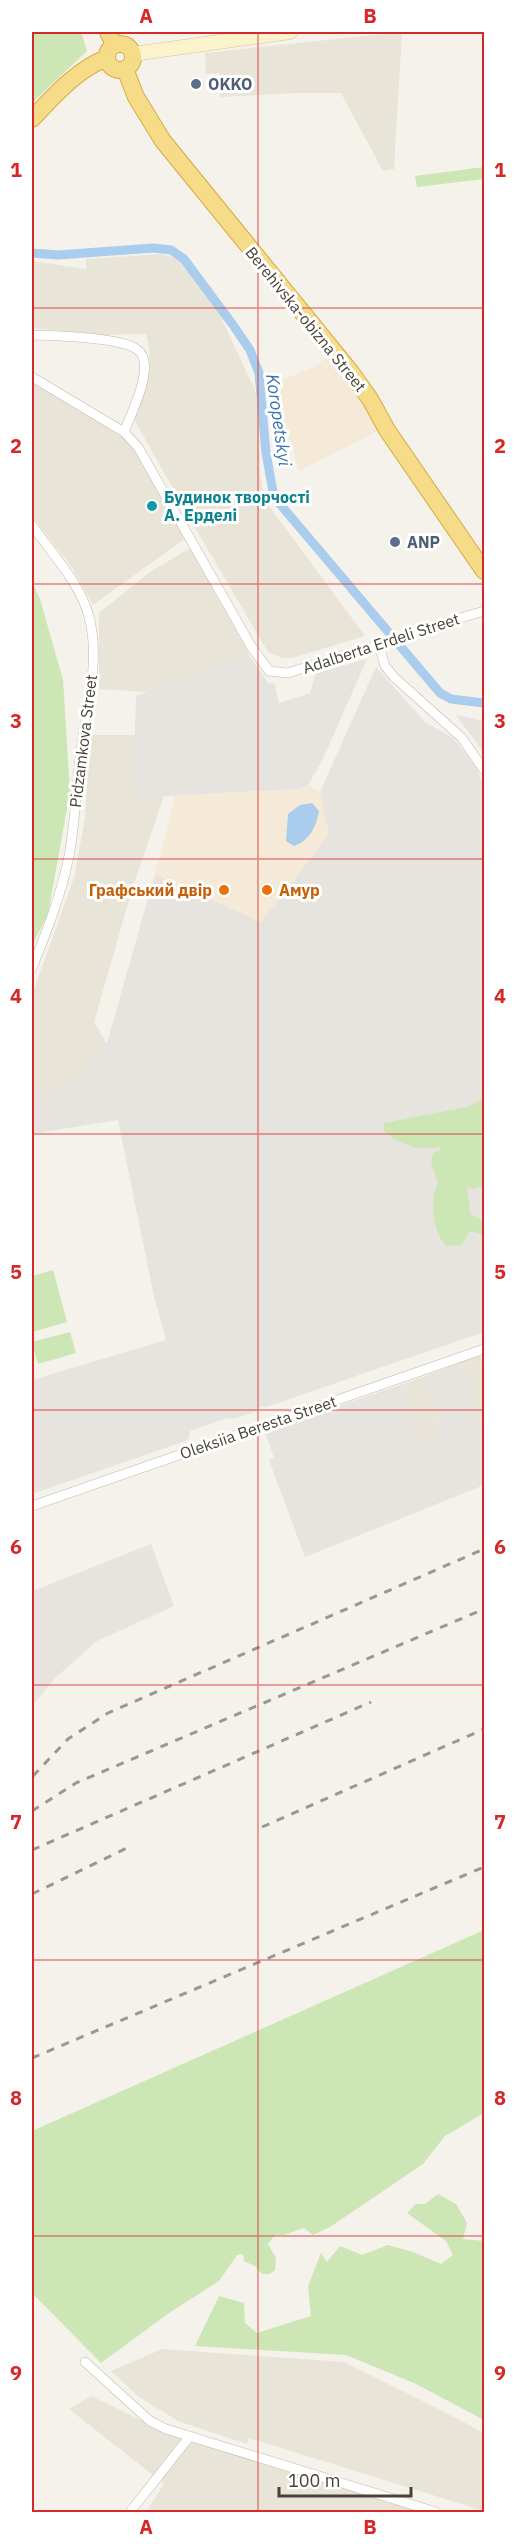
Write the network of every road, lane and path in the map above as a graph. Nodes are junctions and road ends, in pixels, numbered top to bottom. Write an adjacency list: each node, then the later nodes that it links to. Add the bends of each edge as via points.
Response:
1 (290, 32): 3 (main road)
2 (110, 45): 3 (highway, via 126,45); 3 (highway, via 113,68); 4 (highway)
3 (129, 62): 9 (highway, Berehivska-obizna Street, via 136,97 163,141 350,371)
4 (32, 119)
5 (32, 335): 7 (street, via 120,343 135,347 142,354 144,373)
6 (32, 377): 7 (street, Adalberta Erdeli Street)
7 (124, 432): 11 (street, Adalberta Erdeli Street, via 147,460 251,646 269,671 288,673)
8 (32, 525): 13 (street, Pidzamkova Street, via 71,580 86,609 93,658 68,860 52,919)
9 (484, 571)
10 (484, 611): 11 (street, Adalberta Erdeli Street)
11 (382, 645): 12 (street, via 385,666 462,738)
12 (484, 770)
13 (32, 968)
14 (484, 1349): 15 (street, Oleksiia Beresta Street)
15 (32, 1506)
16 (84, 2362): 17 (street, via 150,2421)
17 (190, 2436): 18 (street); 19 (street)
18 (130, 2512)
19 (436, 2512)

